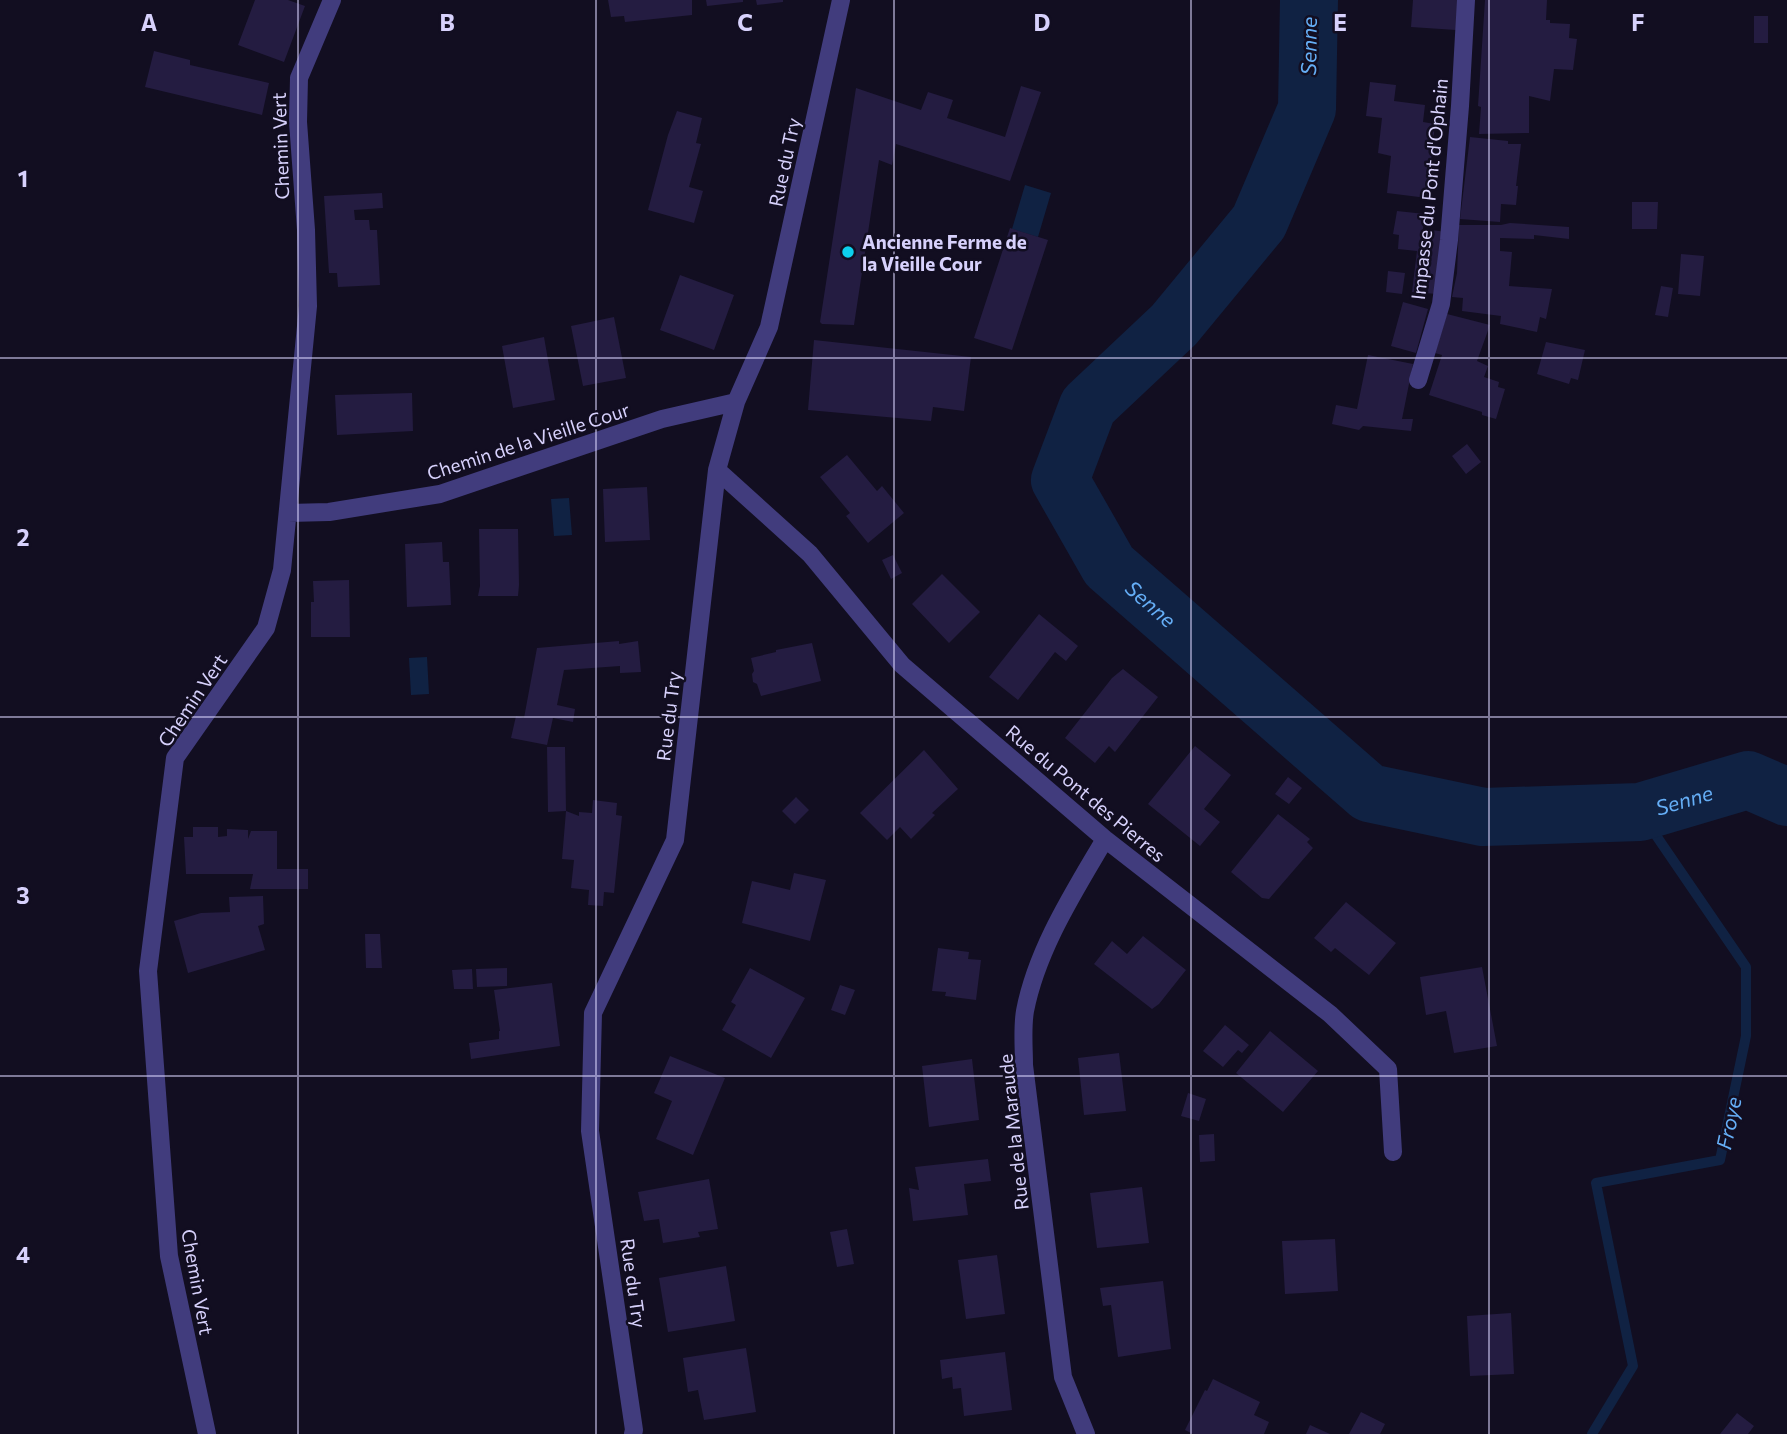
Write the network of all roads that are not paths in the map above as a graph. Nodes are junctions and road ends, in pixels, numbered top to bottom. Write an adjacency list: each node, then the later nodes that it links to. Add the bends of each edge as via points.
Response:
1 (332, 0): 7 (street, Chemin Vert, via 299,78 308,306)
2 (841, 0): 5 (street, Rue du Try, via 769,327)
3 (1466, 0): 4 (street, Impasse du Pont d'Ophain, via 1441,304)
4 (1418, 380)
5 (736, 402): 6 (street, Rue du Try); 7 (street, Chemin de la Vieille Cour, via 663,419 440,494 329,512)
6 (717, 470): 8 (street, Rue du Pont des Pierres, via 810,554 902,665); 11 (street, Rue du Try, via 675,840 593,1013 590,1130)
7 (288, 513): 10 (street, Chemin Vert, via 282,570 266,628 175,758 148,971 169,1256)
8 (1105, 839): 9 (street, Rue du Pont des Pierres, via 1330,1014 1388,1069); 12 (street, Rue de la Maraude, via 1056,924 1024,1014 1024,1065 1063,1377)
9 (1393, 1152)
10 (207, 1434)
11 (633, 1434)
12 (1086, 1434)

